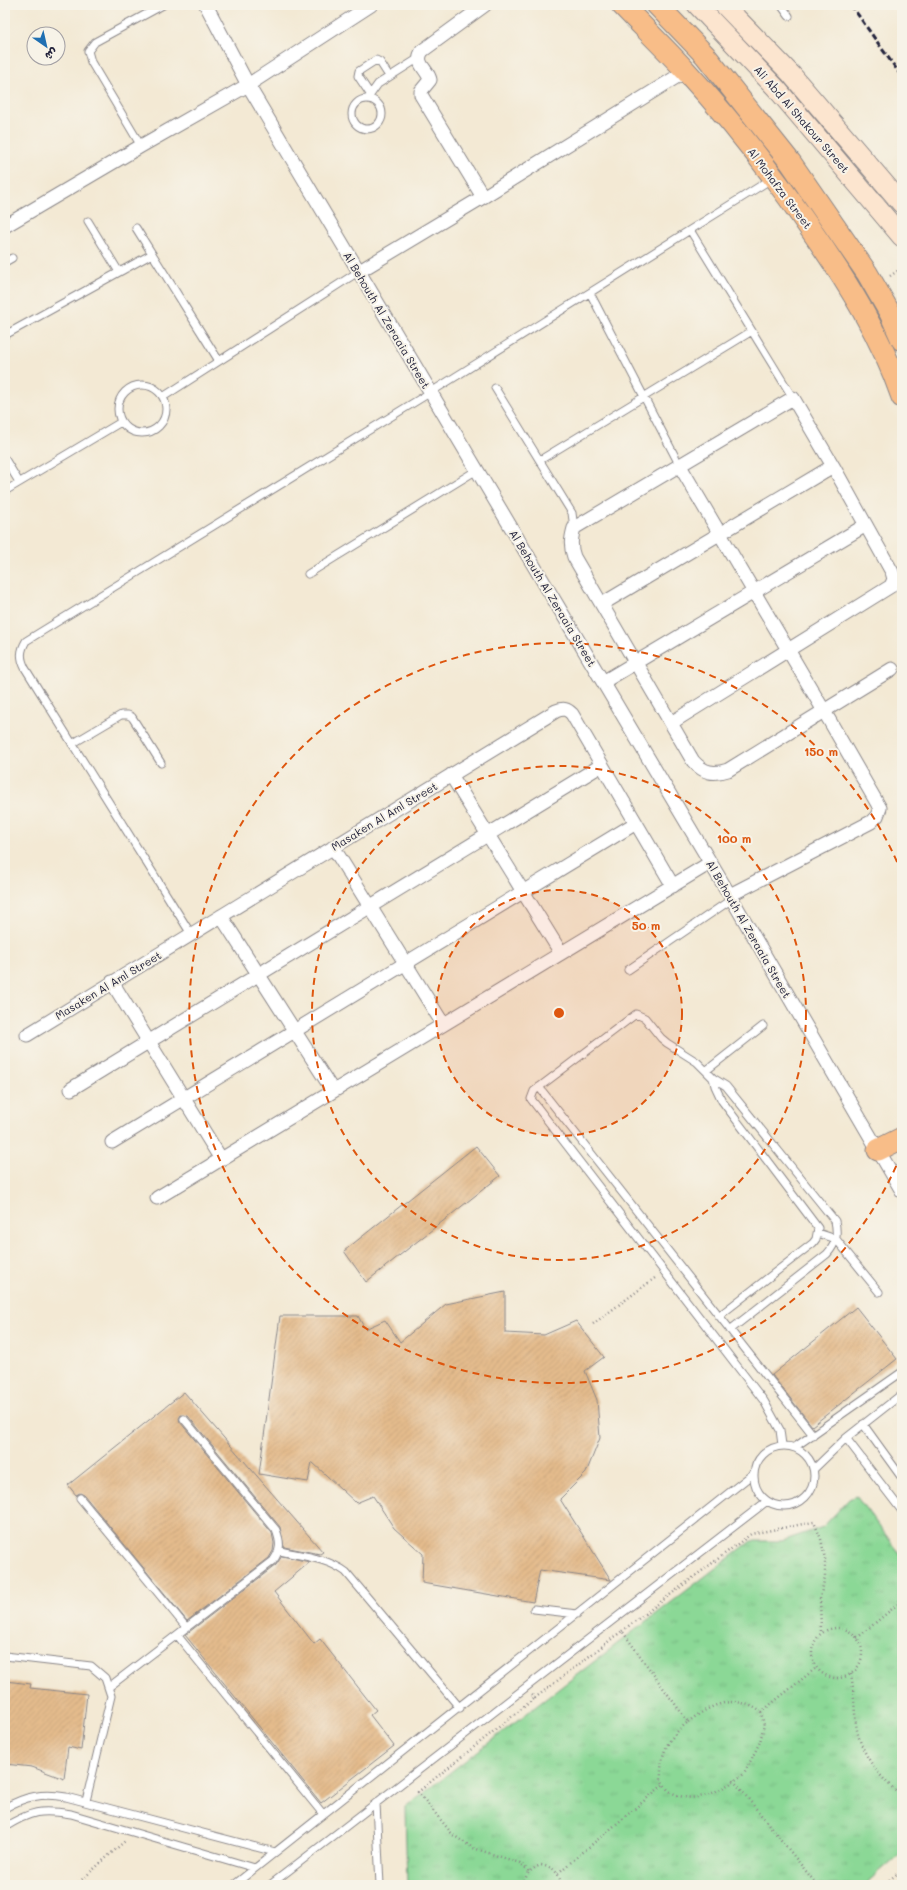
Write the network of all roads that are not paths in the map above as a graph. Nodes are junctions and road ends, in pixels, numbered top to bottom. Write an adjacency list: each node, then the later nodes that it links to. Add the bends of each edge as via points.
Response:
1 (162, 5): 16 (lane, via 95,42 88,51 91,62)
2 (206, 5): 14 (street, Al Behouth Al Zeraaia Street)
3 (371, 5): 14 (street)
4 (485, 5): 11 (street, via 425,49)
5 (622, 5): 12 (main road, Al Mohafza Street)
6 (657, 5): 31 (main road, Al Mohafza Street, via 705,55 791,163 867,273)
7 (697, 5): 24 (main road, Ali Abd Al Shakour Street, via 776,88)
8 (724, 5): 19 (main road, Ali Abd Al Shakour Street, via 791,74)
9 (781, 5): 10 (lane)
10 (789, 16)
11 (419, 58): 13 (lane); 18 (street, via 430,80 421,95)
12 (686, 71): 17 (main road, Al Mohafza Street); 18 (street)
13 (389, 76): 15 (lane, via 378,84); 15 (lane, via 376,60 358,70 358,76)
14 (248, 85): 16 (street); 27 (street, Al Behouth Al Zeraaia Street)
15 (369, 97): 15 (lane, via 357,102 352,112 354,123 363,129 374,128 381,119 381,108)
16 (141, 146): 21 (street)
17 (774, 177): 23 (lane); 37 (main road, Al Mohafza Street, via 846,279 882,346)
18 (483, 197): 27 (street)
19 (902, 204)
20 (88, 221): 26 (lane)
21 (5, 226)
22 (136, 228): 25 (lane)
23 (690, 230): 28 (lane); 29 (lane)
24 (902, 237)
25 (152, 254): 26 (lane); 32 (lane)
26 (119, 272): 30 (lane)
27 (358, 272): 32 (lane); 34 (street, Al Behouth Al Zeraaia Street)
28 (590, 293): 34 (lane); 36 (lane)
29 (752, 331): 36 (lane); 38 (lane)
30 (5, 335)
31 (902, 340)
32 (219, 361): 35 (lane)
33 (495, 388): 41 (lane)
34 (431, 392): 44 (street, Al Behouth Al Zeraaia Street); 59 (lane, via 26,642 21,650 23,664)
35 (163, 397): 39 (lane, via 166,404 164,419 154,430 147,433 132,431); 39 (lane, via 158,391 144,385 130,388 124,393 118,407)
36 (644, 397): 41 (lane); 42 (lane)
37 (902, 397)
38 (793, 398): 42 (street); 43 (street)
39 (121, 422): 45 (lane)
40 (5, 459): 45 (lane)
41 (540, 460): 48 (lane, via 572,512)
42 (680, 466): 48 (street); 49 (street)
43 (833, 466): 47 (street); 49 (street)
44 (477, 470): 50 (lane); 56 (street, Al Behouth Al Zeraaia Street)
45 (19, 482): 46 (lane)
46 (5, 491)
47 (866, 525): 51 (street); 53 (street, via 892,572 894,579 891,586)
48 (574, 528): 52 (street, via 570,541 571,550)
49 (720, 534): 51 (street); 52 (street)
50 (308, 574)
51 (753, 592): 53 (street); 54 (street)
52 (602, 604): 54 (street)
53 (788, 651): 57 (street); 58 (street)
54 (636, 663): 56 (street); 58 (street)
55 (892, 669): 57 (street)
56 (603, 682): 66 (street, Al Behouth Al Zeraaia Street)
57 (824, 711): 58 (street, via 719,773 700,768 693,761); 69 (street, via 876,800 880,808 878,816)
58 (671, 723)
59 (72, 744): 60 (lane, via 121,715 128,715 132,717); 72 (lane)
60 (161, 763)
61 (602, 765): 62 (street, Masaken Al Aml Street, via 572,714 562,708); 63 (street, Masaken Al Aml Street); 64 (street)
62 (451, 775): 64 (street); 65 (street, Masaken Al Aml Street)
63 (636, 823): 67 (street, Masaken Al Aml Street); 68 (street)
64 (488, 835): 68 (street); 70 (street)
65 (334, 847): 70 (street); 71 (street, Masaken Al Aml Street)
66 (710, 863): 67 (street); 69 (street, Al Behouth Al Zeraaia Street)
67 (672, 886): 73 (street)
68 (523, 892): 73 (street); 74 (street)
69 (731, 897): 75 (lane); 91 (street, Al Behouth Al Zeraaia Street)
70 (370, 906): 74 (street); 76 (street)
71 (221, 916): 72 (street, Masaken Al Aml Street); 76 (street)
72 (191, 934): 77 (street, Masaken Al Aml Street)
73 (561, 953): 78 (street)
74 (405, 964): 78 (street); 80 (street)
75 (628, 970)
76 (258, 974): 80 (street); 82 (street)
77 (112, 982): 81 (street, Masaken Al Aml Street); 82 (street)
78 (443, 1024): 87 (street)
79 (763, 1026): 83 (lane)
80 (295, 1031): 87 (street); 88 (street)
81 (27, 1035)
82 (148, 1041): 86 (street); 88 (street)
83 (707, 1070): 84 (lane); 85 (lane, via 667,1043 646,1018 636,1014)
84 (713, 1078): 95 (lane, via 722,1101 816,1223); 96 (lane, via 733,1093 830,1214 837,1230)
85 (539, 1087): 98 (lane); 106 (lane, via 532,1095 534,1105 764,1401 780,1430)
86 (71, 1089)
87 (333, 1091): 92 (street)
88 (184, 1099): 90 (street); 92 (street)
89 (902, 1138): 91 (main road)
90 (112, 1142)
91 (878, 1150): 93 (street, Al Behouth Al Zeraaia Street)
92 (221, 1159): 94 (street)
93 (902, 1190)
94 (157, 1198)
95 (818, 1234): 96 (lane); 98 (lane, via 813,1243)
96 (836, 1239): 97 (lane); 99 (lane, via 833,1248 827,1254)
97 (879, 1292)
98 (719, 1316): 99 (lane)
99 (730, 1330): 104 (lane)
100 (902, 1372): 104 (lane)
101 (902, 1394): 103 (lane)
102 (184, 1419): 114 (lane, via 276,1530)
103 (862, 1424): 105 (lane); 110 (lane)
104 (813, 1435): 107 (lane)
105 (846, 1438): 108 (lane); 113 (lane)
106 (782, 1446): 107 (lane); 109 (lane, via 774,1447 760,1457)
107 (795, 1447): 108 (lane, via 807,1456)
108 (814, 1469): 112 (lane, via 811,1489 797,1503 787,1506)
109 (754, 1473): 112 (lane, via 757,1489); 116 (lane)
110 (902, 1478)
111 (80, 1498): 117 (lane)
112 (767, 1501): 123 (lane)
113 (902, 1511)
114 (280, 1551): 117 (lane, via 274,1561); 121 (lane, via 324,1560 346,1572)
115 (534, 1609): 116 (lane)
116 (577, 1614): 121 (lane)
117 (186, 1627): 118 (lane)
118 (177, 1635): 120 (lane); 125 (lane)
119 (5, 1656): 120 (lane, via 91,1666 102,1674)
120 (109, 1687): 122 (lane, via 111,1696)
121 (460, 1708): 125 (lane)
122 (86, 1801): 124 (lane, via 49,1794 17,1801); 127 (lane)
123 (376, 1803): 130 (lane); 131 (lane)
124 (5, 1808)
125 (324, 1814): 127 (lane)
126 (5, 1827): 128 (lane, via 28,1814 56,1811)
127 (275, 1852): 128 (lane)
128 (255, 1868): 129 (lane)
129 (234, 1885)
130 (270, 1885)
131 (380, 1885)

